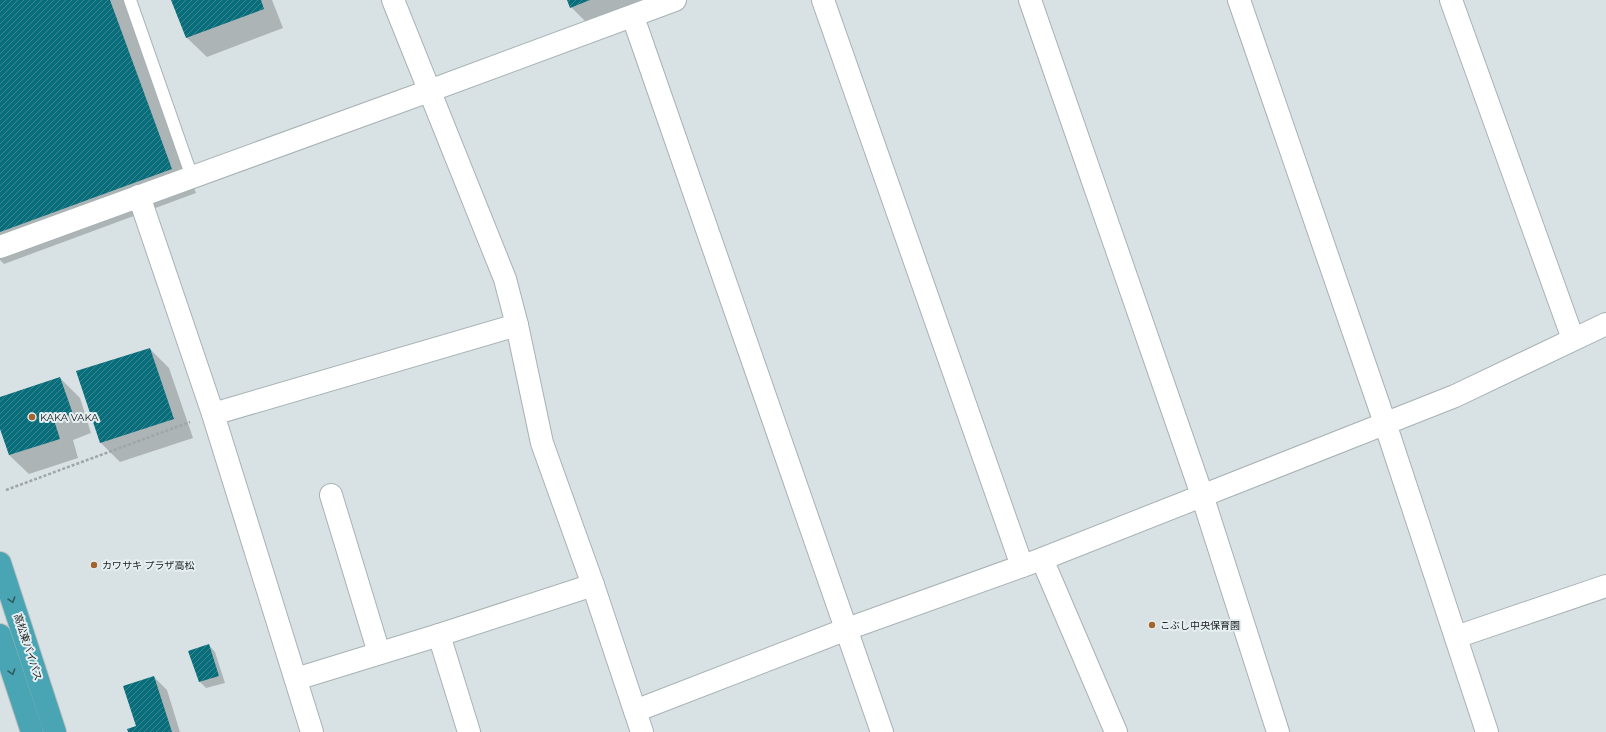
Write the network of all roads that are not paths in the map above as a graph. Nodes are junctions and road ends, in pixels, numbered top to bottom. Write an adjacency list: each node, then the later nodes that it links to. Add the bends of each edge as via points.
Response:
1 (130, 0): 10 (lane)
2 (393, 0): 9 (street)
3 (675, 0): 8 (street)
4 (823, 0): 21 (street)
5 (1030, 0): 19 (street)
6 (1239, 0): 17 (street)
7 (1451, 0): 15 (street)
8 (632, 17): 9 (street); 24 (street)
9 (429, 91): 10 (street); 14 (street, via 505,279)
10 (192, 177): 11 (street)
11 (138, 196): 12 (street); 16 (street)
12 (0, 246)
13 (1606, 324): 15 (street)
14 (517, 326): 16 (street); 22 (street, via 542,443)
15 (1573, 339): 17 (street, via 1455,396)
16 (213, 414): 29 (street)
17 (1385, 423): 19 (street); 27 (street)
18 (331, 495): 28 (street)
19 (1202, 495): 21 (street); 38 (street)
20 (0, 562): 32 (highway, 高松東バイパス, one-way to 32)
21 (1032, 563): 24 (street); 37 (street)
22 (592, 585): 26 (street); 30 (street)
23 (1606, 586): 27 (street)
24 (847, 629): 30 (street); 36 (street)
25 (0, 635): 31 (highway, one-way to 31)
26 (439, 635): 28 (street); 34 (street)
27 (1456, 637): 39 (street)
28 (379, 653): 29 (street)
29 (296, 679): 33 (street)
30 (635, 711): 35 (street)
31 (32, 732)
32 (55, 732)
33 (312, 732)
34 (470, 732)
35 (642, 732)
36 (882, 732)
37 (1116, 732)
38 (1278, 732)
39 (1487, 732)

